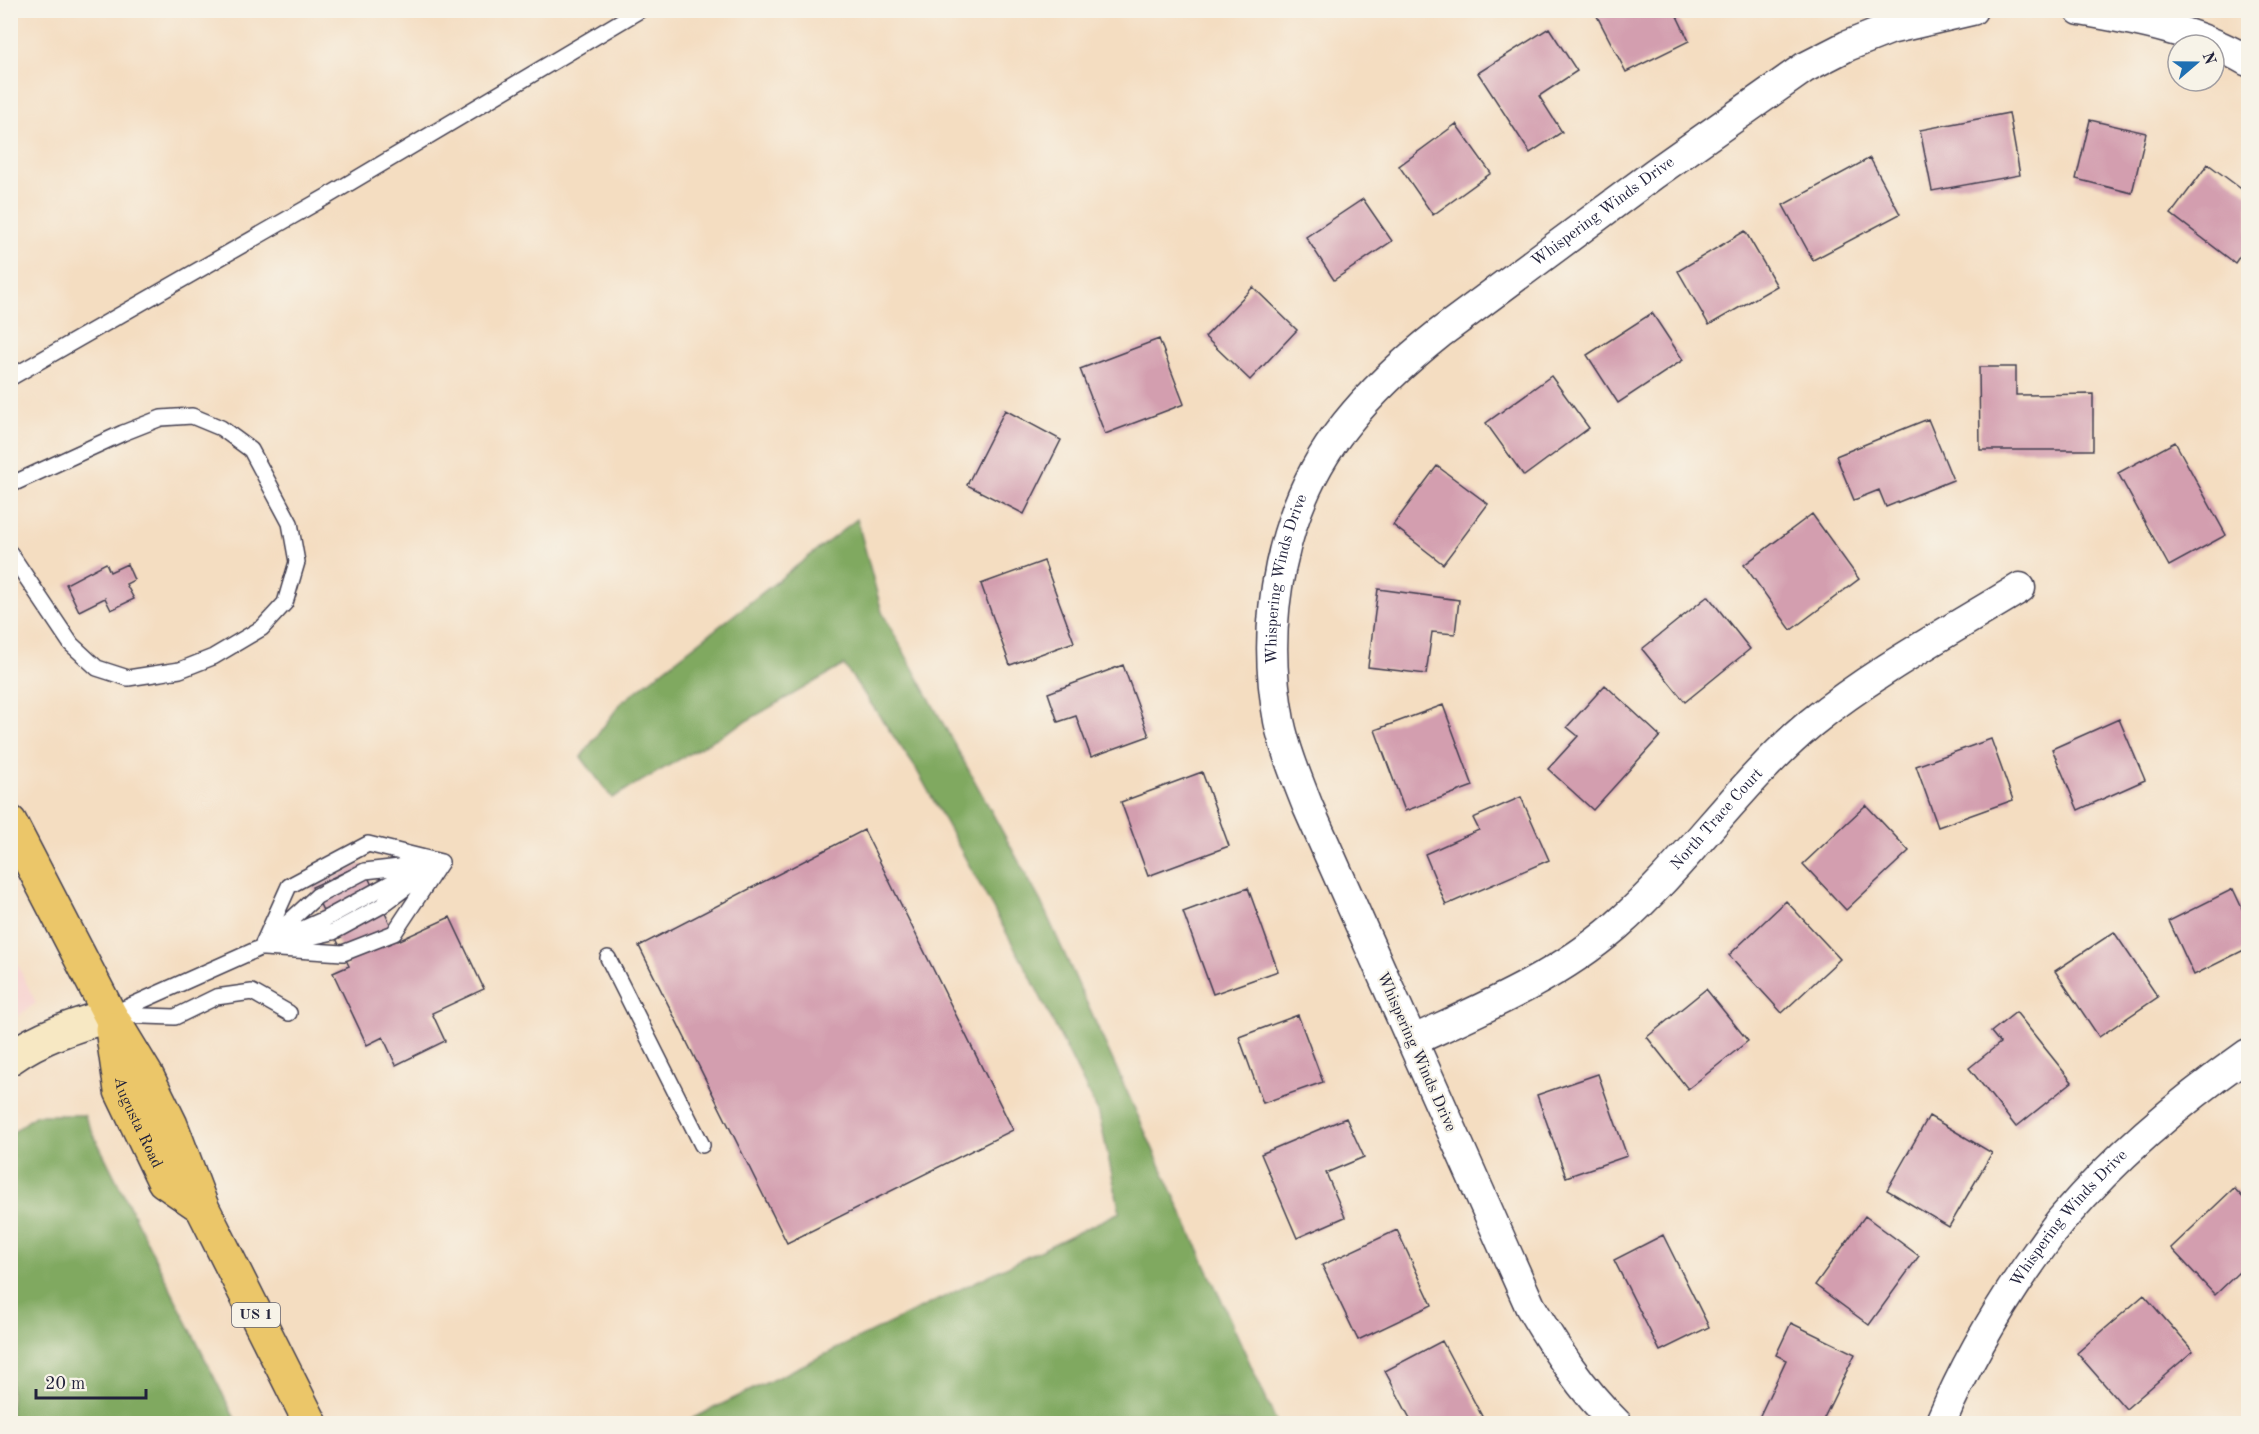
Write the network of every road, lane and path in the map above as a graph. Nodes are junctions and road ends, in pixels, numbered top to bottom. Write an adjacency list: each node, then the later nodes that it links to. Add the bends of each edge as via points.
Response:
1 (640, 10): 6 (lane, via 326,197)
2 (1971, 10): 16 (street, Whispering Winds Drive, via 1890,29 1804,68 1653,174 1414,353 1344,426 1321,462 1301,500 1280,565 1272,630 1279,722 1308,807)
3 (2080, 10): 4 (street)
4 (2141, 16): 5 (street)
5 (2248, 61)
6 (10, 378)
7 (10, 485): 8 (lane, via 161,418 192,416 221,428 251,450 290,522 297,562 285,603 262,628 213,657 180,670 128,678 97,668 71,644)
8 (10, 553)
9 (2020, 588): 16 (street, North Trace Court, via 1857,689 1811,723 1775,755 1651,892 1581,953 1523,988)
10 (10, 822): 15 (main road, Augusta Road / US 1)
11 (441, 862): 12 (lane, via 381,906 333,932); 12 (lane, via 365,871 317,896); 12 (lane, via 394,933 343,953); 12 (lane, via 368,844 289,886)
12 (261, 948): 15 (lane)
13 (608, 958): 19 (lane)
14 (289, 1012): 15 (lane, via 252,992 216,997 175,1017)
15 (110, 1015): 18 (street, via 59,1031); 20 (main road, Augusta Road / US 1, via 121,1091 164,1181 202,1206)
16 (1412, 1041): 21 (street, Whispering Winds Drive, via 1530,1306 1581,1384)
17 (2248, 1054): 22 (street, Whispering Winds Drive, via 2194,1093 2126,1152 2064,1217 1989,1326)
18 (10, 1058)
19 (702, 1145)
20 (311, 1424)
21 (1617, 1424)
22 (1940, 1424)

